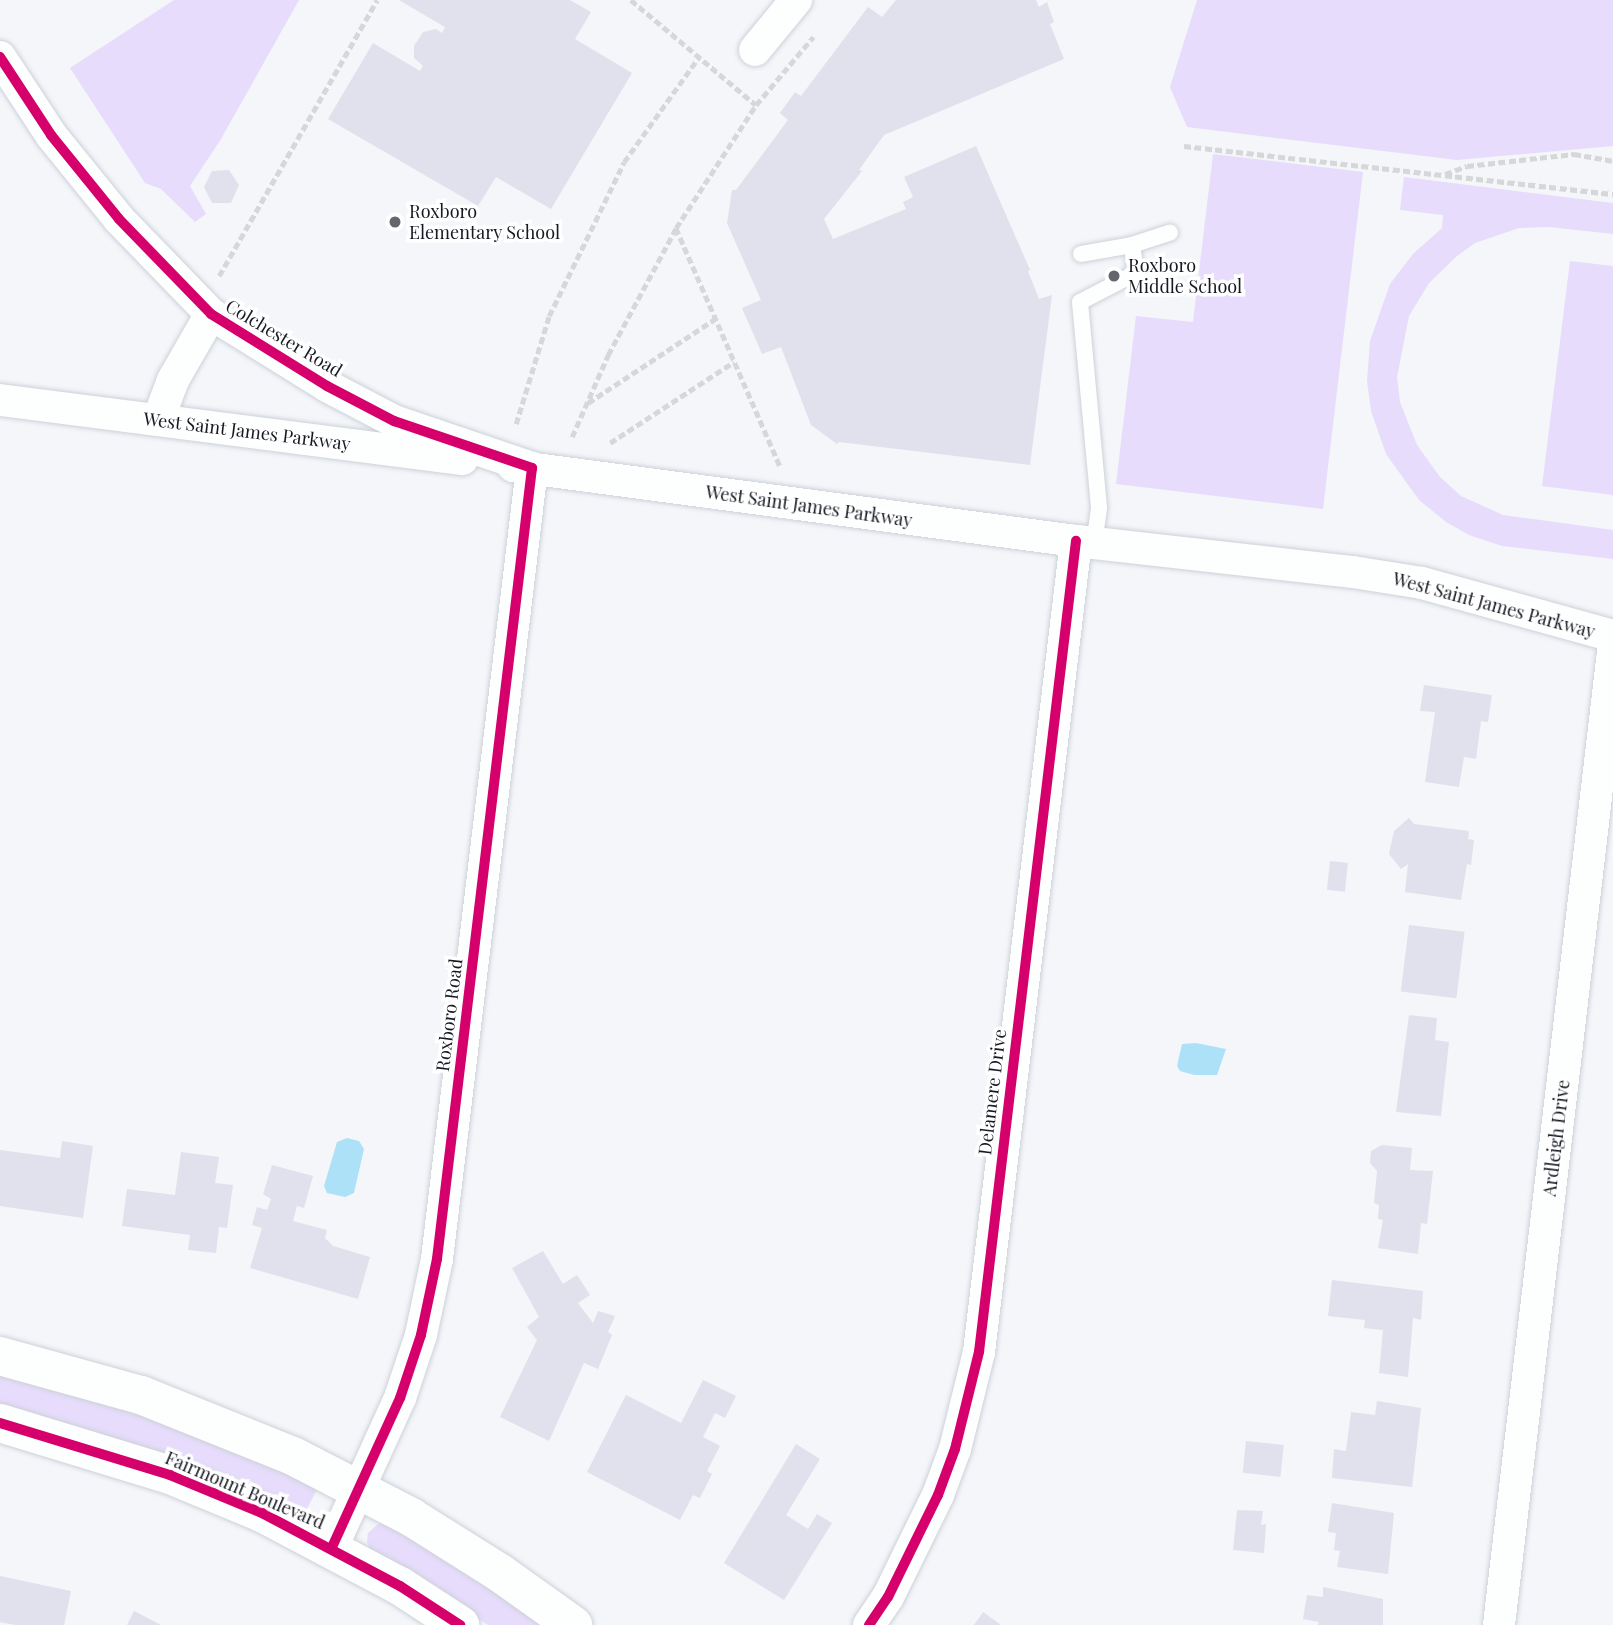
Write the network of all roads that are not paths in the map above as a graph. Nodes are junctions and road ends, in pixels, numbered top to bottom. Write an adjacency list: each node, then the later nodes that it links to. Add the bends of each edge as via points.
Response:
1 (796, 0): 2 (street)
2 (755, 50)
3 (0, 57): 7 (street, Colchester Road, via 51,135 119,219)
4 (1170, 233): 5 (lane)
5 (1132, 245): 6 (lane); 11 (lane, via 1136,273 1080,302 1099,507)
6 (1081, 254)
7 (212, 314): 9 (street, Colchester Road, via 173,380); 10 (street, Colchester Road, via 327,386 394,421)
8 (0, 400): 9 (street, West Saint James Parkway)
9 (158, 420): 10 (street, West Saint James Parkway)
10 (532, 468): 11 (street, West Saint James Parkway); 16 (street, Roxboro Road, via 437,1259 421,1335 400,1398)
11 (1085, 542): 12 (street, West Saint James Parkway, via 1422,583); 20 (street, Delamere Drive, via 979,1352 955,1449 938,1495 888,1597)
12 (1613, 636)
13 (1613, 651): 21 (street, Ardleigh Drive)
14 (0, 1356): 16 (main road, via 154,1400 267,1445)
15 (0, 1423): 17 (main road, Fairmount Boulevard, via 170,1475)
16 (360, 1490): 17 (street, Roxboro Road); 19 (main road, via 461,1548)
17 (332, 1547): 18 (main road, Fairmount Boulevard)
18 (460, 1625)
19 (573, 1625)
20 (869, 1625)
21 (1499, 1625)

